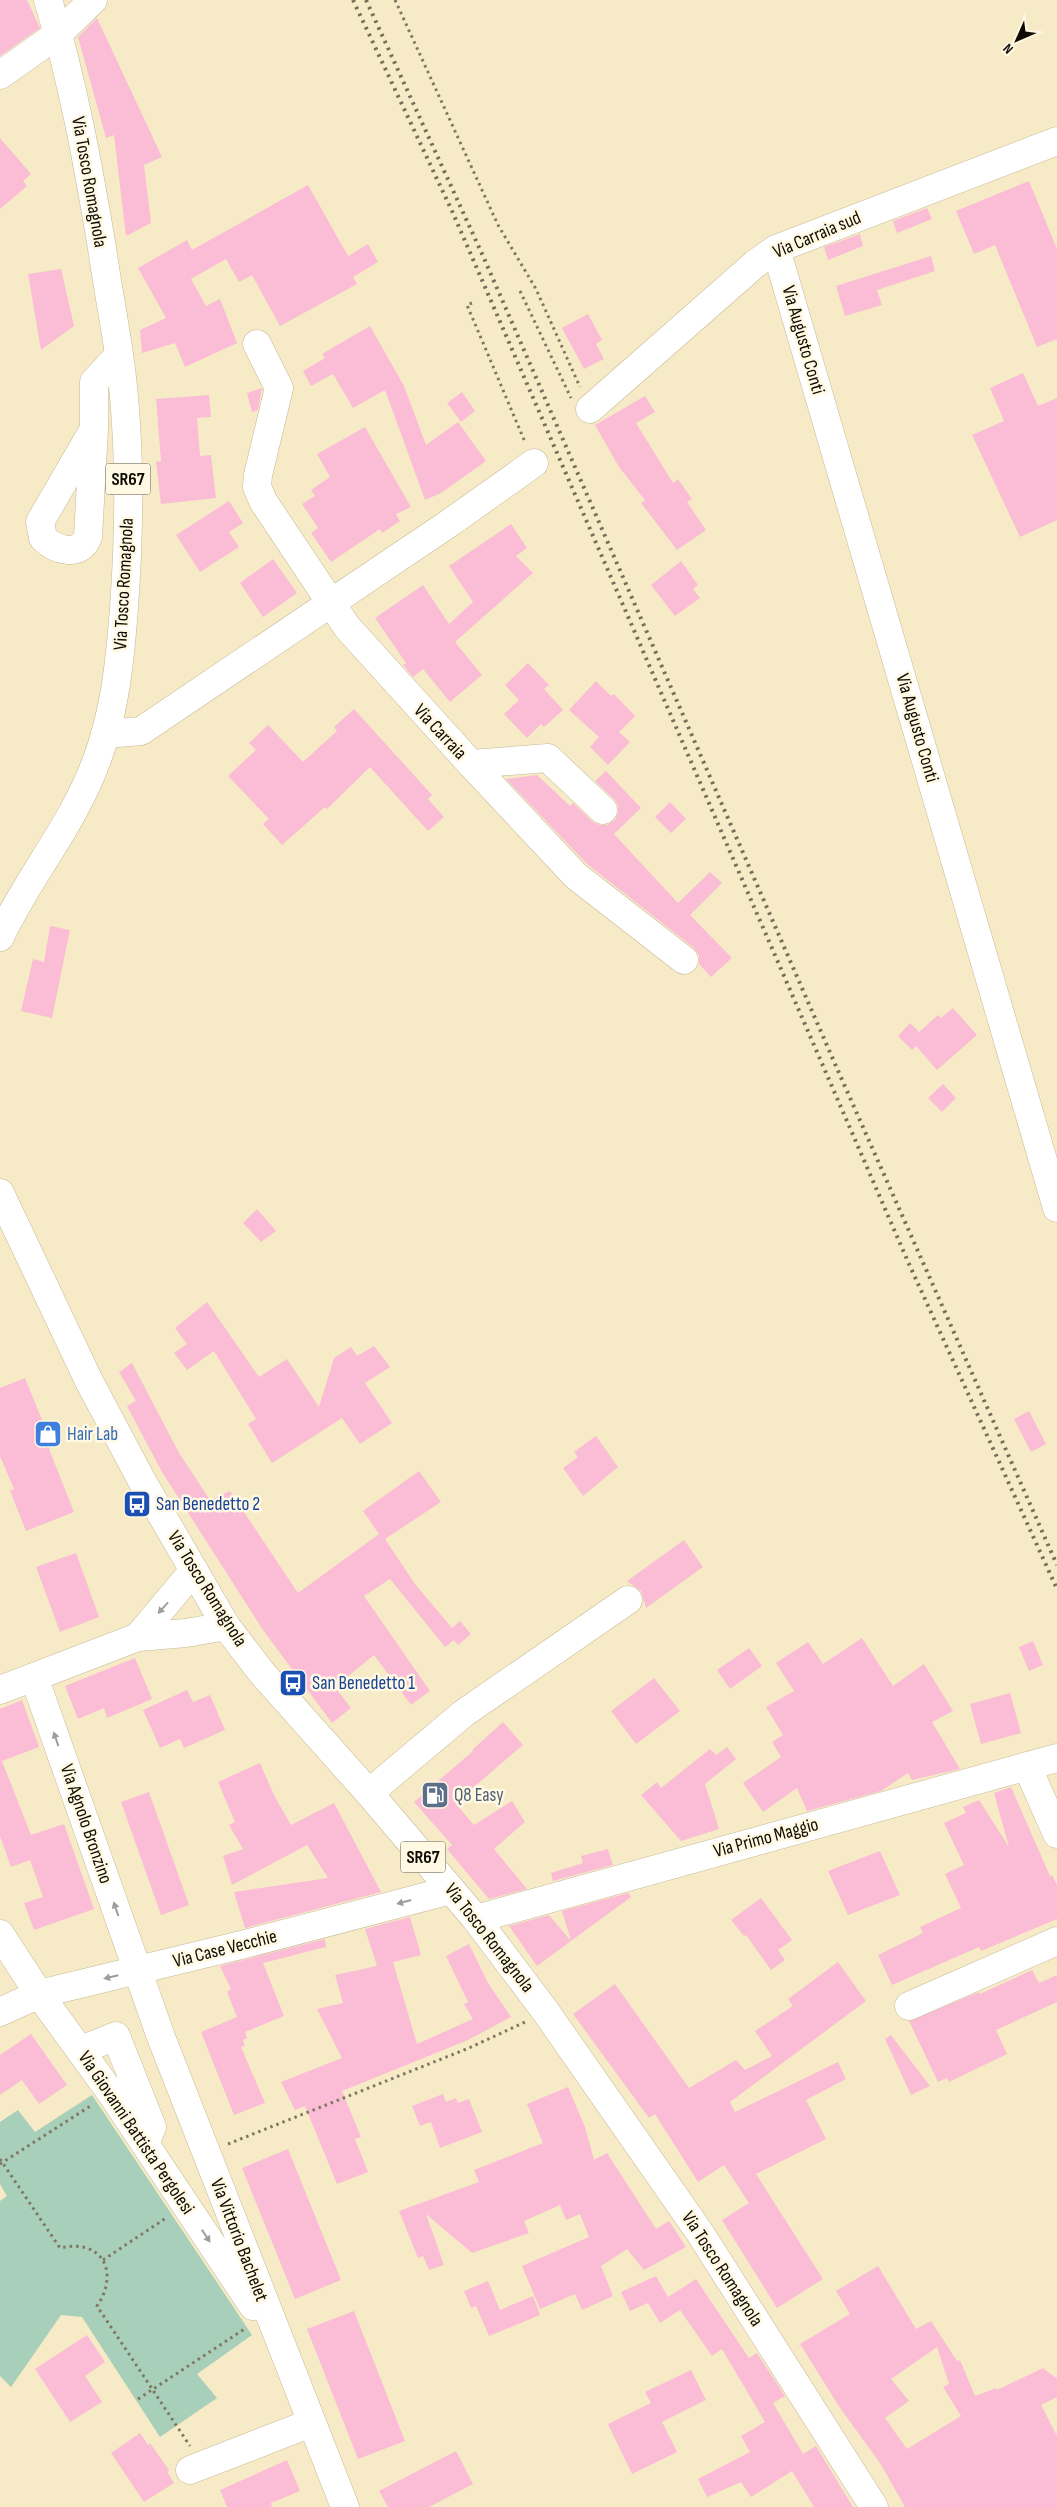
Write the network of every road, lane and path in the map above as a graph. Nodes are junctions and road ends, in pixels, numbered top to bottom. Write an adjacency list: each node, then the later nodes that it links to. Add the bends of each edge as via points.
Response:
1 (48, 0): 4 (street, Via Tosco Romagnola / SR67)
2 (94, 0): 4 (street)
3 (395, 0): 12 (path, via 498,225 536,289)
4 (58, 34): 5 (street); 11 (street, Via Tosco Romagnola / SR67, via 92,185)
5 (0, 75)
6 (1057, 141): 7 (street, Via Carraia sud)
7 (776, 249): 12 (street, Via Carraia sud); 22 (street, Via Augusto Conti)
8 (520, 291): 12 (path, via 580,417)
9 (472, 303): 14 (path, via 467,305)
10 (257, 344): 15 (street, Via Carraia, via 279,388 260,461 257,487 262,501)
11 (119, 355): 13 (street, via 94,382); 16 (street, Via Tosco Romagnola / SR67, via 128,458 128,524 119,660)
12 (590, 409)
13 (94, 430)
14 (534, 463): 15 (street)
15 (331, 604): 16 (street, via 141,731); 17 (street, Via Carraia, via 364,648)
16 (106, 734): 19 (street, Via Tosco Romagnola / SR67, via 62,832)
17 (471, 764): 18 (street, Via Carraia, via 548,758); 20 (street, via 576,876)
18 (603, 810)
19 (2, 931)
20 (684, 960)
21 (0, 1193): 23 (street, Via Tosco Romagnola / SR67, via 88,1379)
22 (1057, 1208)
23 (194, 1570): 25 (street, Via Tosco Romagnola / SR67); 26 (street, one-way to 26)
24 (628, 1600): 31 (street, via 464,1713)
25 (226, 1626): 26 (street); 31 (street, Via Tosco Romagnola / SR67, via 286,1701)
26 (138, 1637): 27 (street)
27 (34, 1677): 28 (street); 37 (street, Via Agnolo Bronzino, one-way to 27)
28 (0, 1690)
29 (1057, 1758): 30 (street, Via Primo Maggio)
30 (1027, 1766): 32 (street); 34 (street, Via Primo Maggio)
31 (369, 1793): 33 (street, Via Tosco Romagnola / SR67)
32 (1057, 1834)
33 (451, 1890): 34 (street, Via Tosco Romagnola / SR67); 37 (street, Via Case Vecchie, one-way to 37)
34 (476, 1919): 41 (street, Via Tosco Romagnola / SR67)
35 (0, 1934): 38 (street, Via Giovanni Battista Pergolesi)
36 (1057, 1941): 39 (street)
37 (138, 1971): 38 (street, Via Case Vecchie, one-way to 38); 45 (street, Via Vittorio Bachelet)
38 (39, 1994): 40 (street, Via Case Vecchie); 42 (street, Via Giovanni Battista Pergolesi)
39 (909, 2006)
40 (0, 2012)
41 (546, 2012): 45 (path, via 469,2048); 55 (street, Via Tosco Romagnola / SR67, via 700,2233)
42 (81, 2050): 43 (street, Via Giovanni Battista Pergolesi); 44 (street, via 116,2036 152,2127)
43 (111, 2093): 44 (street, Via Giovanni Battista Pergolesi); 46 (path)
44 (145, 2144): 47 (street, Via Giovanni Battista Pergolesi)
45 (206, 2154): 49 (street, Via Vittorio Bachelet)
46 (1, 2162): 48 (path, via 60,2248 86,2246)
47 (185, 2205): 48 (path); 49 (street, Via Giovanni Battista Pergolesi, one-way to 49)
48 (103, 2260): 50 (path, via 106,2287 97,2306)
49 (268, 2324): 50 (path); 52 (street, Via Vittorio Bachelet)
50 (153, 2390): 51 (path); 53 (path)
51 (138, 2399)
52 (311, 2423): 53 (street); 54 (street, Via Vittorio Bachelet)
53 (196, 2468)
54 (345, 2507)
55 (874, 2507)

